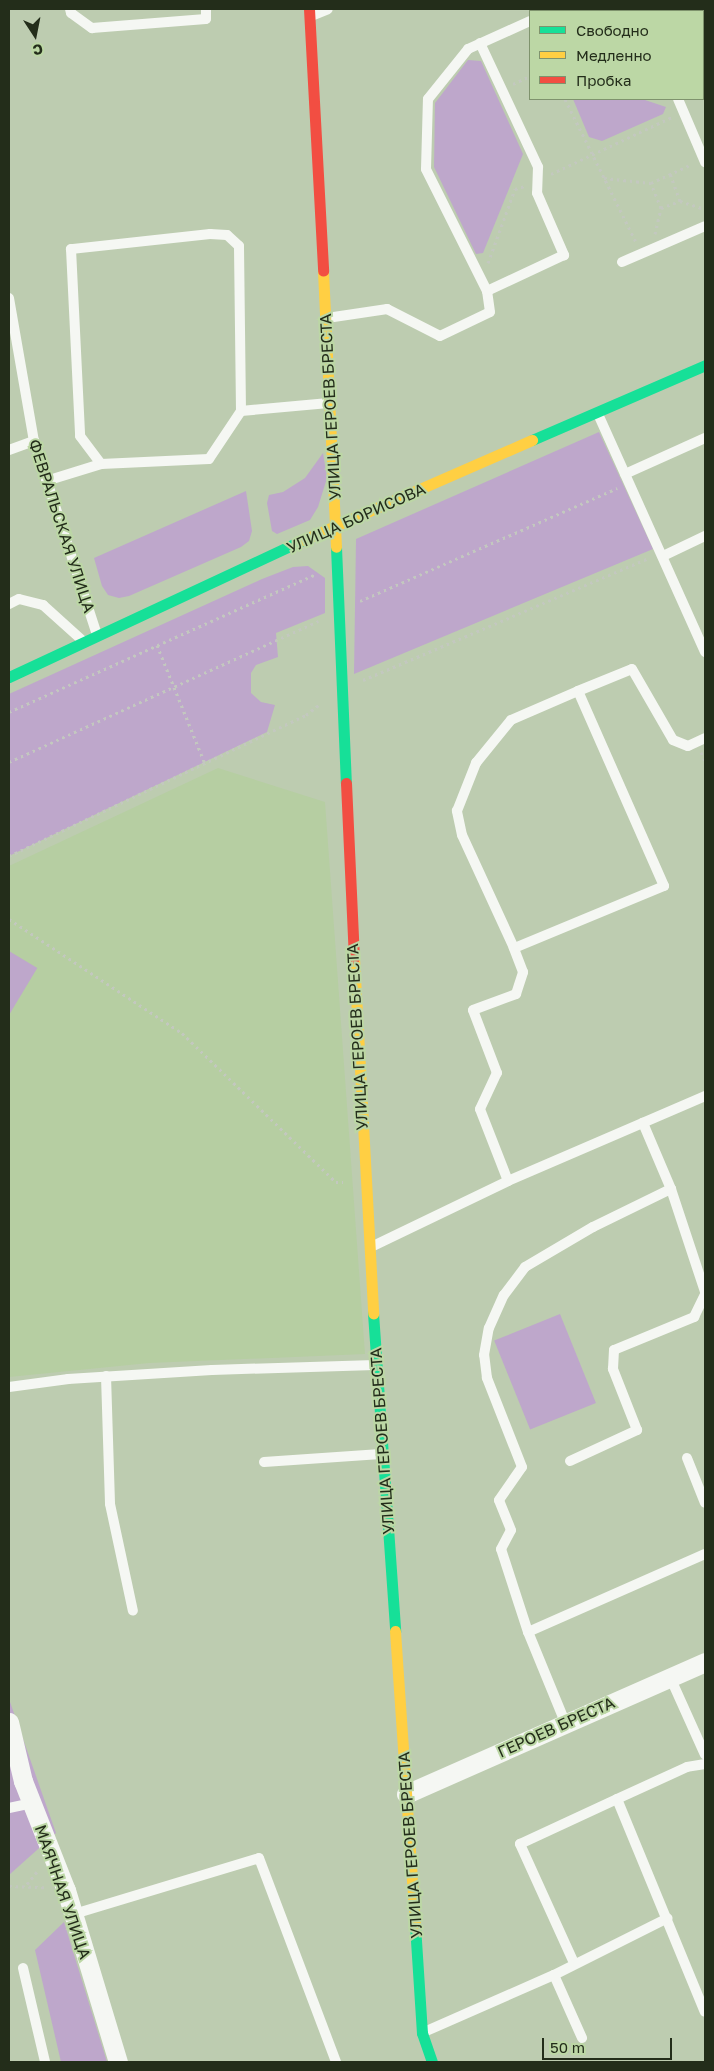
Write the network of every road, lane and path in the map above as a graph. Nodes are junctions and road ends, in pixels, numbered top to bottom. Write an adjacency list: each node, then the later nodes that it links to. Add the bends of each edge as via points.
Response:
1 (70, 9): 2 (lane, via 92,28 206,19)
2 (206, 9)
3 (328, 9): 4 (lane)
4 (309, 13): 27 (street, УЛИЦА ГЕРОЕВ БРЕСТА)
5 (529, 21): 6 (lane)
6 (480, 43): 8 (lane); 24 (lane, via 468,49 428,99 426,168)
7 (529, 76): 8 (path)
8 (502, 89): 16 (lane, via 538,167)
9 (566, 100): 12 (path)
10 (678, 100): 11 (lane)
11 (684, 112): 12 (path); 13 (lane)
12 (592, 153): 15 (path); 16 (path)
13 (704, 160): 14 (path)
14 (670, 174): 17 (path); 18 (path)
15 (604, 178): 17 (path); 22 (path)
16 (537, 181): 24 (path, via 515,190); 25 (lane, via 537,193 564,255)
17 (651, 183): 19 (path)
18 (680, 201): 19 (path); 20 (path)
19 (661, 208): 22 (path)
20 (705, 208)
21 (705, 226): 22 (lane)
22 (646, 252): 23 (lane)
23 (622, 262)
24 (482, 280): 25 (lane)
25 (487, 291): 27 (lane, via 490,312 440,336 387,309)
26 (9, 298): 33 (lane, ФЕВРАЛЬСКАЯ УЛИЦА)
27 (326, 318): 29 (street, УЛИЦА ГЕРОЕВ БРЕСТА)
28 (705, 365): 31 (street, УЛИЦА БОРИСОВА)
29 (330, 403): 30 (lane); 38 (street, УЛИЦА ГЕРОЕВ БРЕСТА)
30 (241, 411): 35 (lane, via 209,459); 35 (lane, via 239,246 227,235 210,234 71,249 80,436)
31 (597, 411): 36 (lane); 38 (street, УЛИЦА БОРИСОВА)
32 (705, 438): 36 (lane)
33 (34, 441): 34 (lane); 37 (lane, ФЕВРАЛЬСКАЯ УЛИЦА)
34 (9, 450)
35 (101, 464): 37 (lane)
36 (627, 478): 40 (lane); 43 (path)
37 (46, 481): 44 (lane, ФЕВРАЛЬСКАЯ УЛИЦА)
38 (336, 527): 41 (street, УЛИЦА ГЕРОЕВ БРЕСТА); 44 (street, УЛИЦА БОРИСОВА)
39 (705, 536): 40 (lane)
40 (662, 555): 47 (lane); 50 (path)
41 (337, 565): 43 (street, УЛИЦА ГЕРОЕВ БРЕСТА); 46 (path)
42 (9, 604): 45 (lane, via 19,599 43,605)
43 (339, 610): 49 (path); 50 (street, УЛИЦА ГЕРОЕВ БРЕСТА)
44 (98, 636): 45 (street, УЛИЦА БОРИСОВА)
45 (84, 642): 48 (street, УЛИЦА БОРИСОВА)
46 (157, 645): 49 (path); 52 (path)
47 (705, 652)
48 (9, 677)
49 (175, 686): 54 (path); 55 (path)
50 (342, 689): 55 (path, via 306,715); 61 (street, УЛИЦА ГЕРОЕВ БРЕСТА)
51 (578, 691): 53 (lane, via 632,669 673,740 688,746); 58 (lane, via 511,720 476,763 457,811 462,835); 58 (lane, via 664,886)
52 (9, 712)
53 (705, 738)
54 (9, 762)
55 (205, 764): 56 (path)
56 (9, 856)
57 (9, 919): 61 (path, via 182,1034 336,1182)
58 (514, 948): 62 (lane, via 523,972 516,994 473,1010 496,1073 480,1109)
59 (705, 1096): 60 (lane)
60 (643, 1123): 62 (lane); 63 (lane)
61 (364, 1181): 64 (street, УЛИЦА ГЕРОЕВ БРЕСТА)
62 (508, 1181): 64 (lane)
63 (671, 1189): 65 (lane); 76 (lane, via 584,1232 525,1267 504,1295 489,1328 484,1355 487,1378 522,1467 499,1500 511,1530 501,1549)
64 (370, 1248): 66 (street, УЛИЦА ГЕРОЕВ БРЕСТА)
65 (705, 1293): 71 (lane, via 694,1317 614,1350 613,1368 637,1430)
66 (376, 1365): 67 (lane); 69 (street, УЛИЦА ГЕРОЕВ БРЕСТА)
67 (106, 1376): 68 (lane); 75 (lane, via 110,1504)
68 (9, 1387)
69 (382, 1454): 72 (lane); 83 (street, УЛИЦА ГЕРОЕВ БРЕСТА)
70 (686, 1458): 73 (lane)
71 (570, 1461)
72 (264, 1462)
73 (705, 1503)
74 (705, 1554): 76 (lane)
75 (133, 1612)
76 (528, 1632): 80 (lane)
77 (705, 1662): 78 (street, ГЕРОЕВ БРЕСТА)
78 (670, 1677): 80 (street, ГЕРОЕВ БРЕСТА); 81 (lane)
79 (9, 1722): 85 (street, МАЯЧНАЯ УЛИЦА)
80 (565, 1722): 83 (street, ГЕРОЕВ БРЕСТА)
81 (705, 1755)
82 (705, 1764): 84 (lane, via 687,1767)
83 (406, 1794): 93 (street, УЛИЦА ГЕРОЕВ БРЕСТА)
84 (617, 1800): 88 (lane); 89 (lane, via 520,1844)
85 (32, 1803): 86 (lane); 87 (street, МАЯЧНАЯ УЛИЦА)
86 (9, 1808)
87 (74, 1914): 96 (street, МАЯЧНАЯ УЛИЦА); 97 (lane, via 259,1858)
88 (668, 1918): 89 (lane); 92 (lane)
89 (574, 1963): 91 (lane)
90 (23, 1968): 95 (lane)
91 (554, 1975): 93 (lane); 94 (lane)
92 (705, 2012)
93 (422, 2033): 98 (street, УЛИЦА ГЕРОЕВ БРЕСТА)
94 (582, 2038)
95 (45, 2062)
96 (118, 2062)
97 (336, 2062)
98 (432, 2062)

